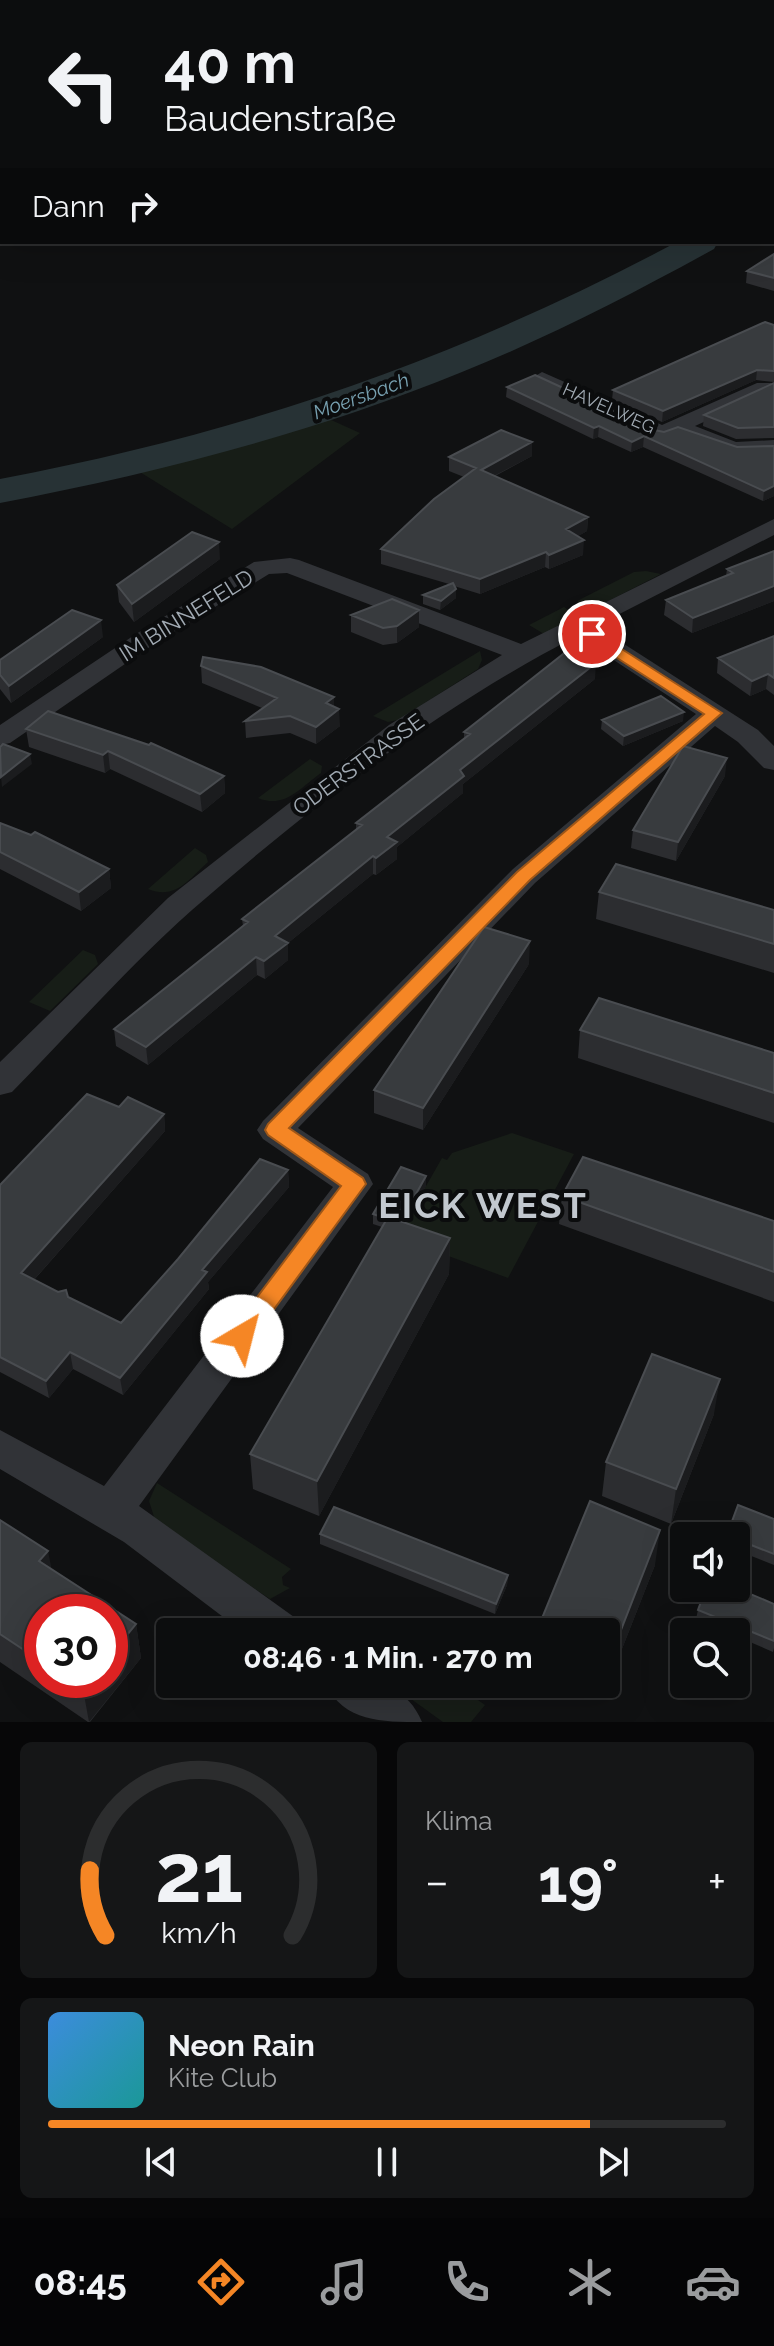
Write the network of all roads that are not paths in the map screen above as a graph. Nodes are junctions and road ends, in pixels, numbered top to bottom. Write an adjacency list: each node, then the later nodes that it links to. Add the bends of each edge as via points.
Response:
1 (542, 378): 3 (street, HAVELWEG, via 662,433)
2 (764, 387): 3 (street, HAVELWEG)
3 (677, 426): 4 (street, HAVELWEG, via 737,451)
4 (774, 447)
5 (774, 526): 6 (street, ODERSTRASSE)
6 (577, 625): 7 (street, ODERSTRASSE); 8 (street)
7 (522, 654): 9 (street, IM BINNEFELD, via 278,563 145,639); 11 (street, ODERSTRASSE, via 399,731 293,812 179,905)
8 (714, 713): 10 (street); 13 (street, via 524,876 275,1130 355,1184)
9 (0, 737)
10 (774, 762)
11 (8, 1064)
12 (0, 1448): 13 (street)
13 (110, 1512): 14 (street)
14 (259, 1618)
15 (367, 1698): 16 (street)
16 (399, 1722)

